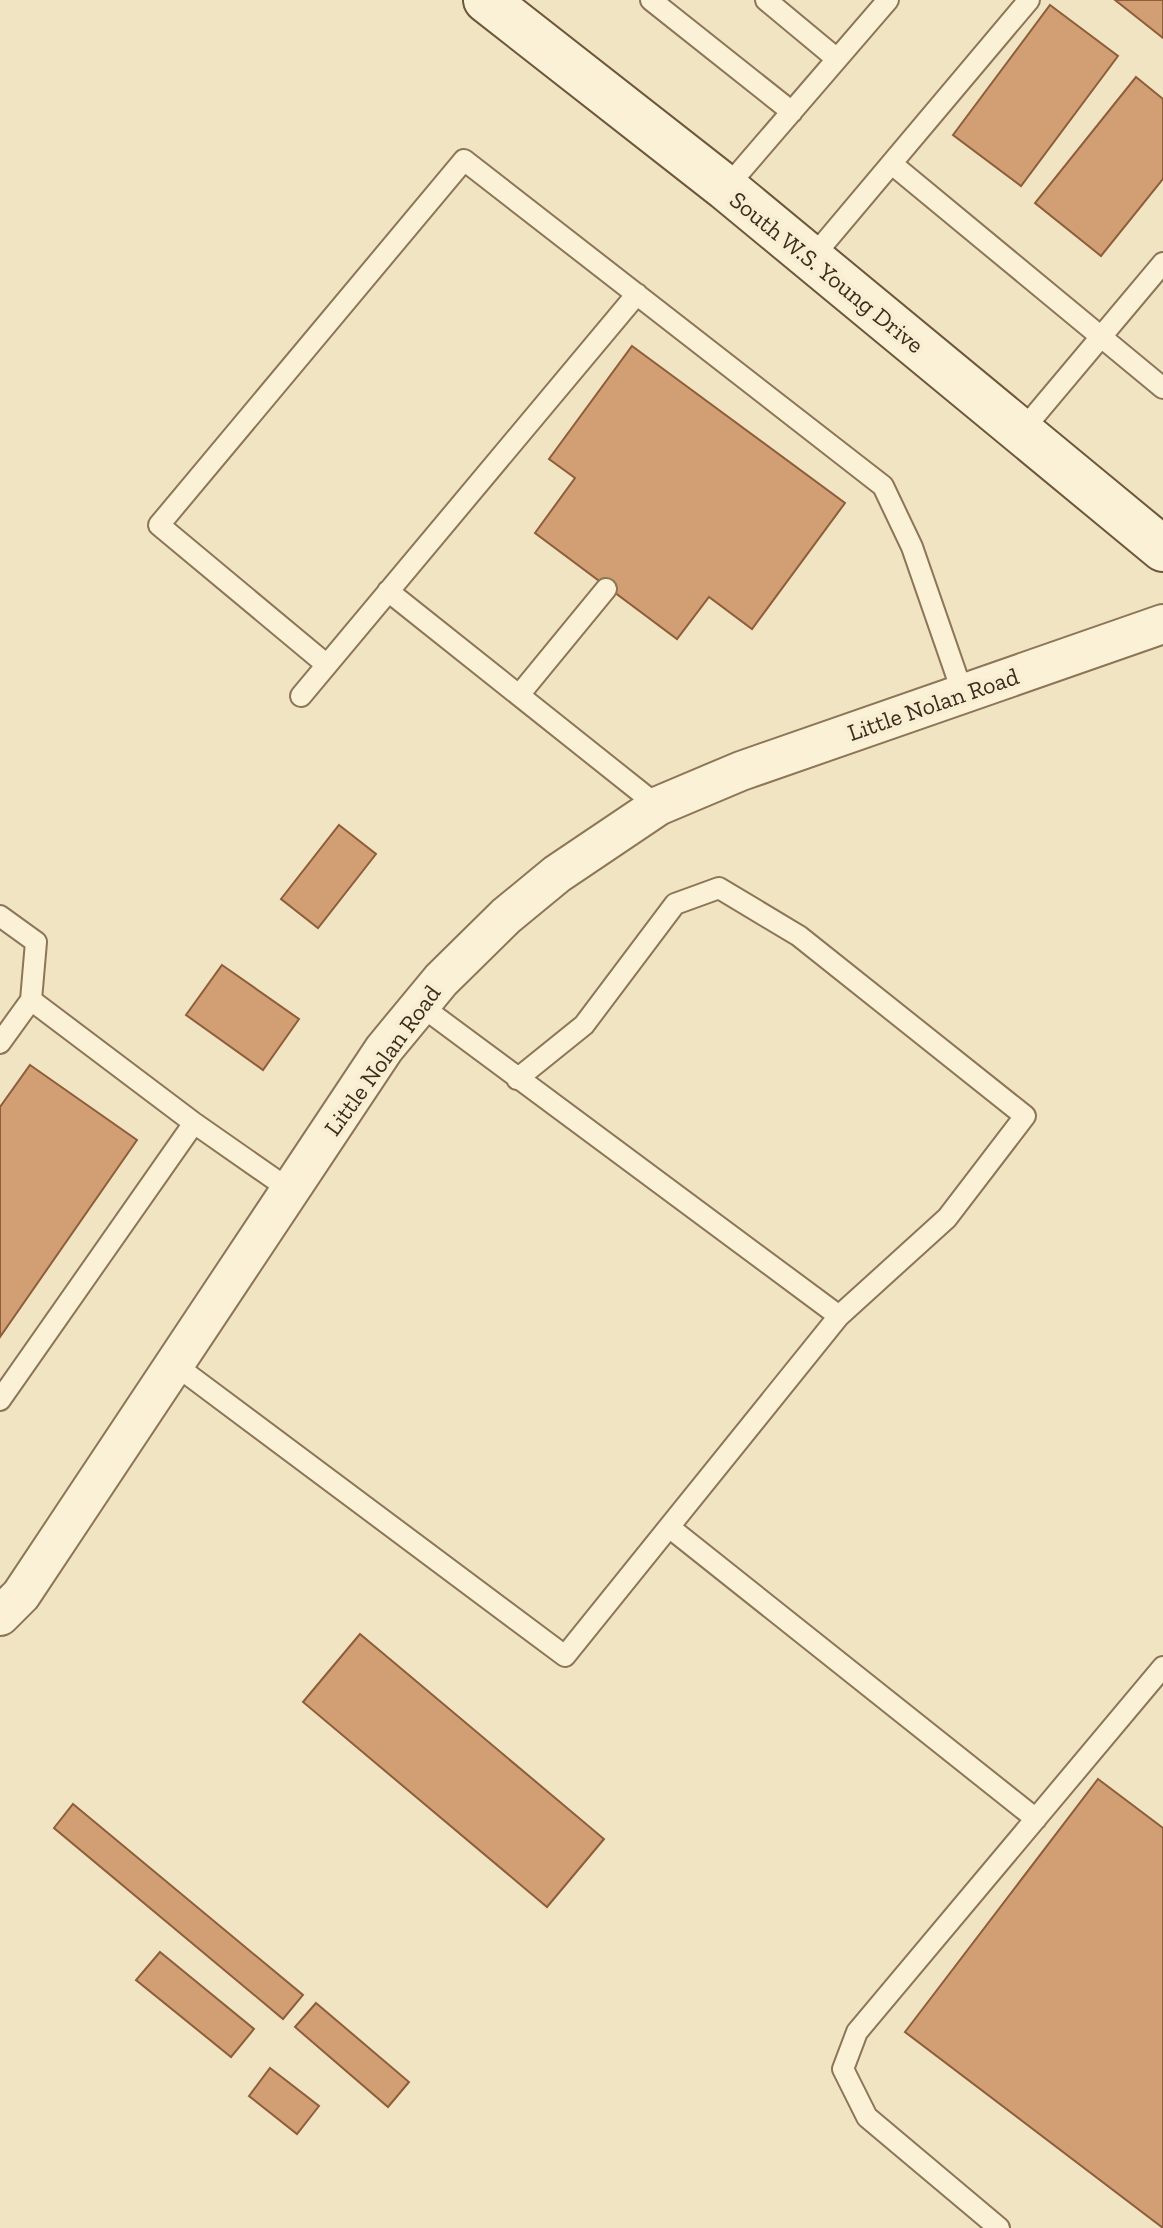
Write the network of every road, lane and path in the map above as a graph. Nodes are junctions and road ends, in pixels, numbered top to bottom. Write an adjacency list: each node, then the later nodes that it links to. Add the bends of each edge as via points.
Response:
1 (486, 0): 9 (main road, South W.S. Young Drive)
2 (651, 0): 7 (lane)
3 (766, 0): 6 (lane)
4 (888, 0): 6 (lane)
5 (1029, 0): 8 (lane)
6 (837, 59): 7 (lane)
7 (792, 112): 9 (lane)
8 (892, 164): 10 (lane); 13 (lane)
9 (726, 188): 10 (main road, South W.S. Young Drive)
10 (811, 259): 15 (main road, South W.S. Young Drive)
11 (1163, 263): 13 (lane)
12 (637, 294): 18 (lane); 20 (lane, via 464,160 159,525); 21 (lane, via 883,486 912,547)
13 (1103, 338): 14 (lane); 15 (lane)
14 (1163, 388)
15 (1021, 432): 16 (main road, South W.S. Young Drive)
16 (1163, 549)
17 (606, 589): 22 (lane)
18 (388, 591): 20 (lane); 22 (lane)
19 (1163, 624): 21 (street, Little Nolan Road)
20 (327, 665): 23 (lane)
21 (963, 694): 24 (street, Little Nolan Road, via 741,771)
22 (519, 695): 24 (lane)
23 (301, 696)
24 (658, 806): 27 (street, Little Nolan Road, via 516,908)
25 (0, 916): 26 (lane, via 36,942)
26 (31, 1000): 28 (lane); 30 (lane)
27 (420, 1005): 29 (lane); 31 (street, Little Nolan Road, via 384,1049)
28 (0, 1043)
29 (517, 1079): 32 (lane); 32 (lane, via 584,1025 675,904 719,888 799,936 1025,1116 947,1218)
30 (194, 1123): 31 (lane); 34 (lane)
31 (290, 1190): 33 (street, Little Nolan Road)
32 (839, 1316): 35 (lane)
33 (174, 1364): 35 (lane, via 565,1656); 36 (street, Little Nolan Road)
34 (0, 1400)
35 (669, 1527): 38 (lane)
36 (7, 1597)
37 (1160, 1676): 38 (lane)
38 (1036, 1819): 39 (lane, via 857,2032 843,2069 867,2117)
39 (999, 2228)

